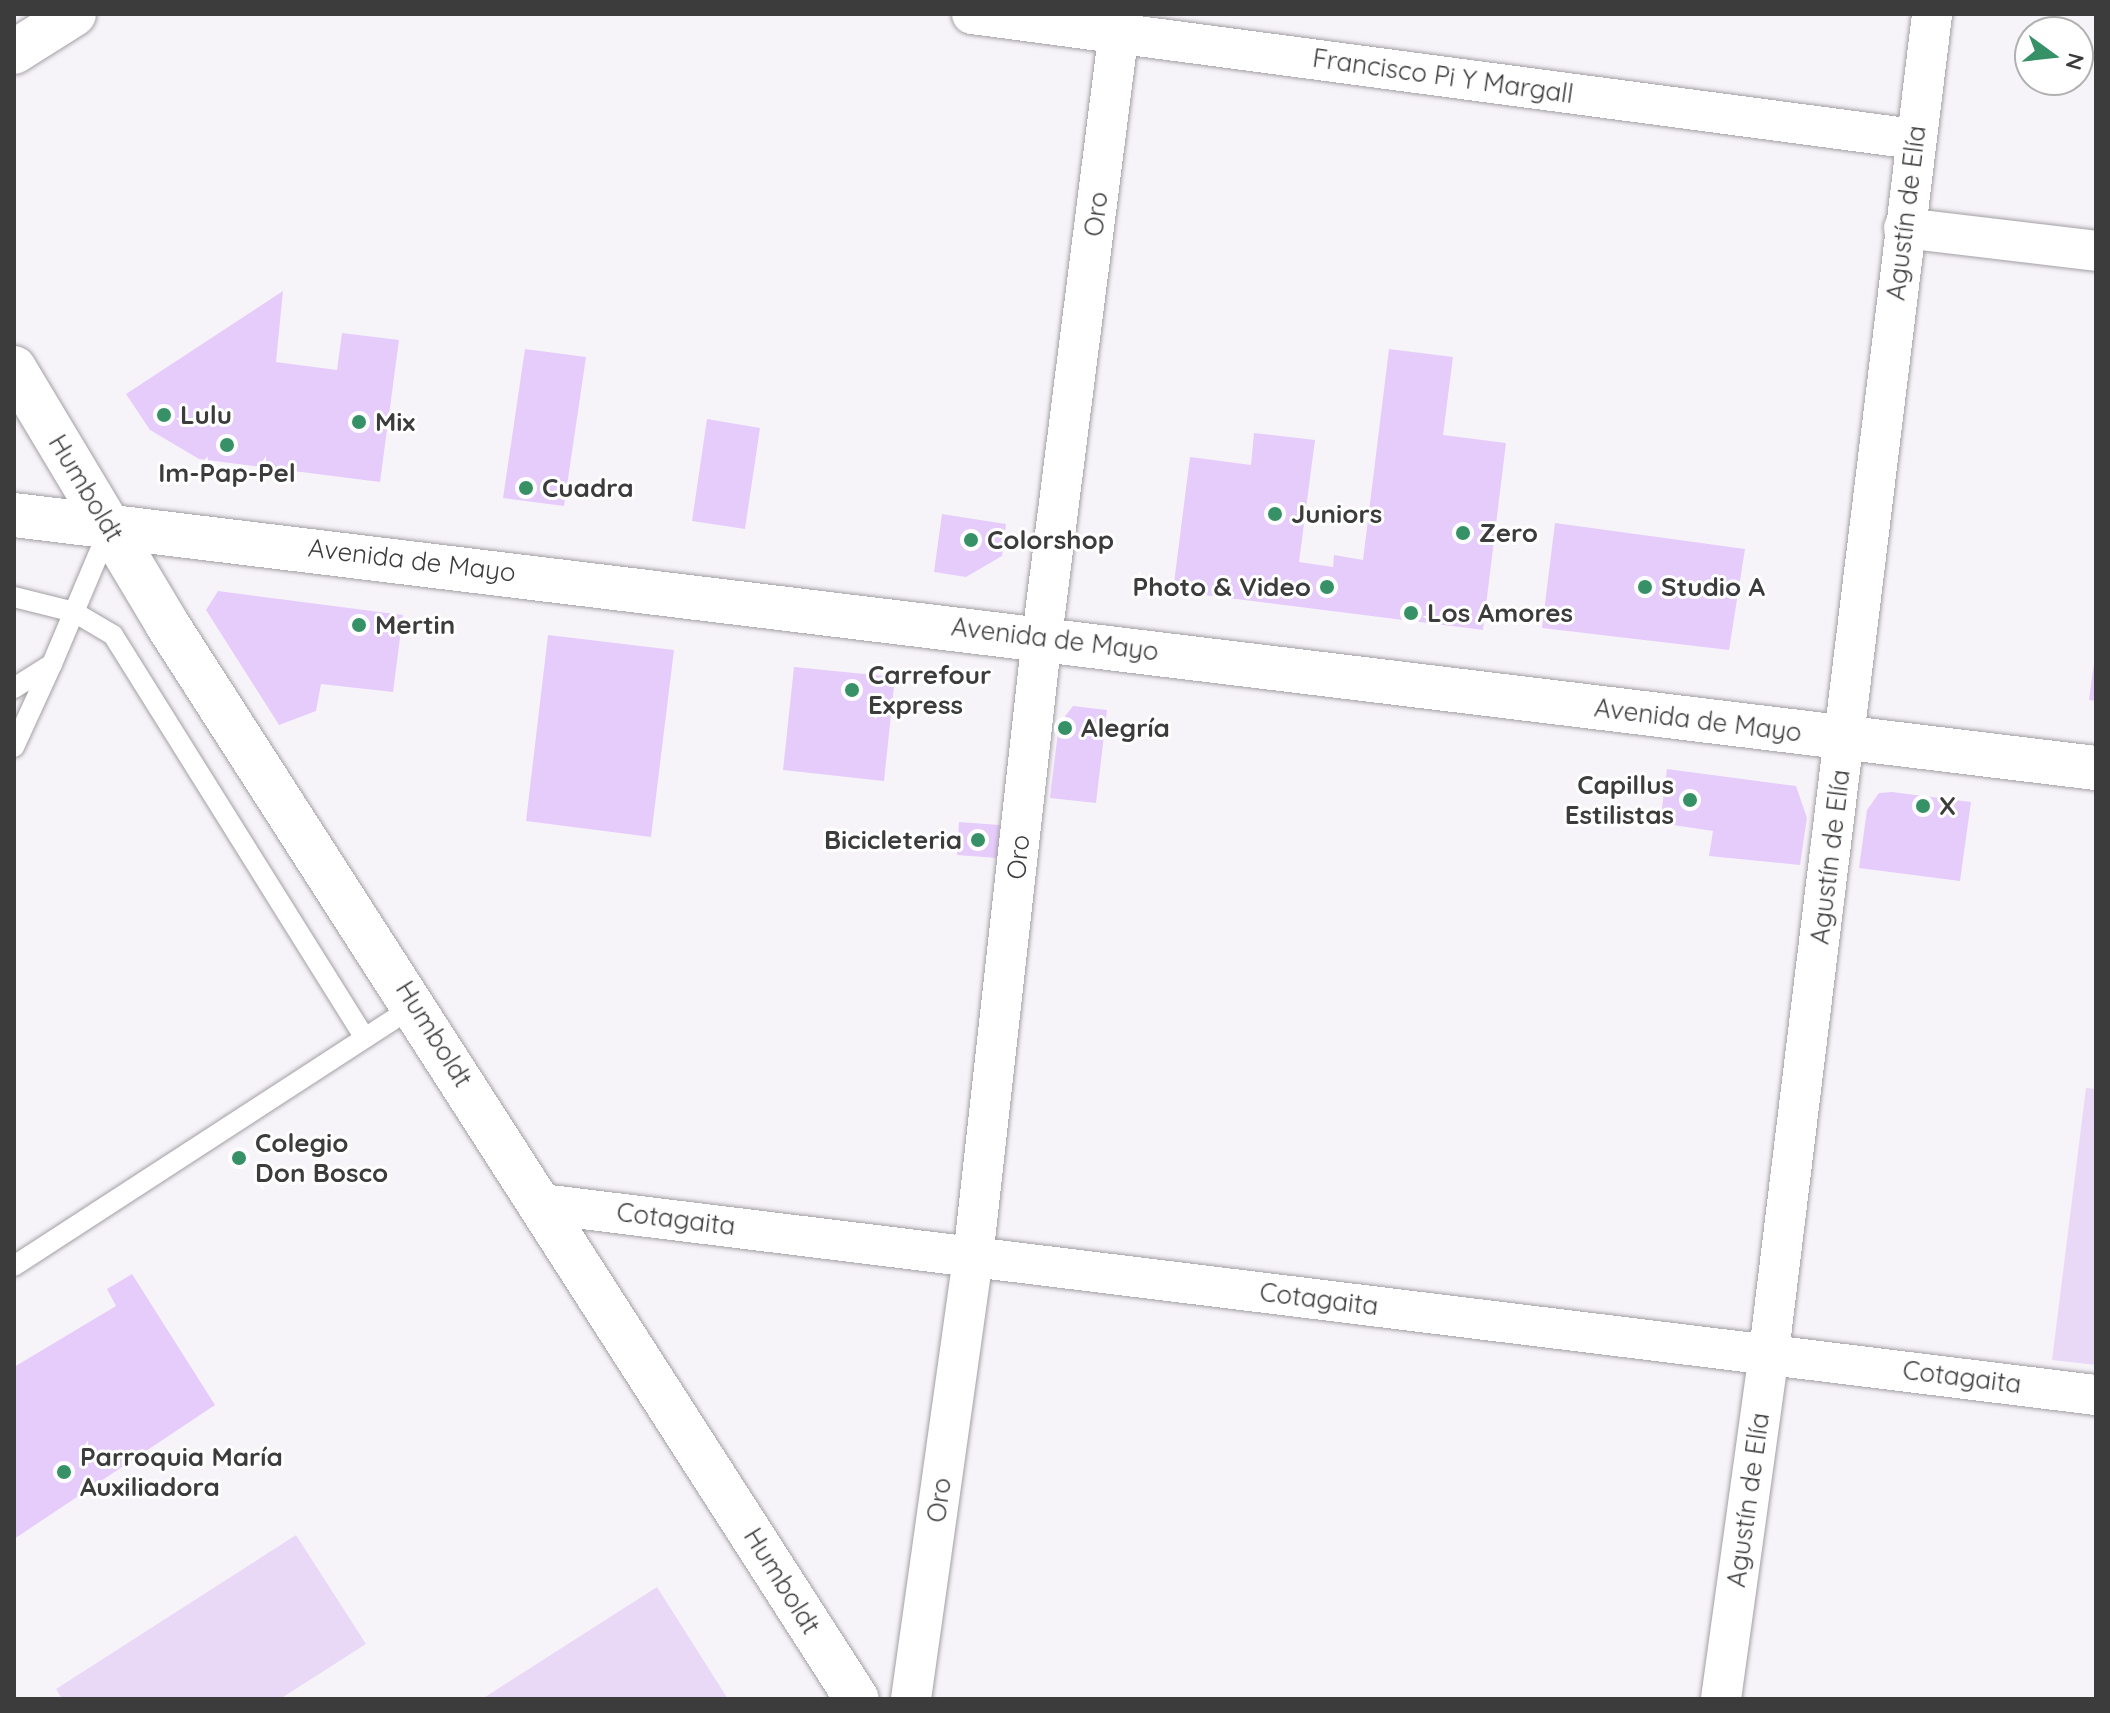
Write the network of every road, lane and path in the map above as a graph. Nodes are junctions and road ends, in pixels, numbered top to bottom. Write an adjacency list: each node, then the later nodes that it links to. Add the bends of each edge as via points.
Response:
1 (74, 14): 5 (main road)
2 (972, 14): 4 (street, Francisco Pi Y Margall)
3 (1932, 14): 6 (street, Agustín de Elía)
4 (1120, 24): 6 (street, Francisco Pi Y Margall); 14 (street, Oro)
5 (14, 52)
6 (1914, 139): 7 (street, Agustín de Elía)
7 (1904, 228): 8 (street); 17 (street, Agustín de Elía)
8 (2096, 251)
9 (14, 368): 11 (main road, Humboldt)
10 (14, 515): 11 (main road, Avenida de Mayo)
11 (109, 528): 13 (lane); 14 (main road, Avenida de Mayo); 20 (main road, Humboldt)
12 (14, 597): 13 (lane)
13 (74, 612): 15 (lane); 21 (lane, via 113,635)
14 (1042, 637): 17 (main road, Avenida de Mayo); 23 (street, Oro)
15 (52, 664): 16 (lane); 18 (lane)
16 (14, 688)
17 (1844, 738): 19 (main road, Avenida de Mayo); 25 (street, Agustín de Elía)
18 (14, 747)
19 (2096, 768)
20 (416, 1005): 21 (lane); 22 (main road, Humboldt)
21 (365, 1038): 24 (lane)
22 (542, 1204): 23 (street, Cotagaita); 27 (main road, Humboldt)
23 (973, 1258): 25 (street, Cotagaita); 28 (street, Oro)
24 (14, 1266)
25 (1769, 1352): 26 (street, Cotagaita); 29 (street, Agustín de Elía)
26 (2096, 1395)
27 (857, 1699)
28 (911, 1699)
29 (1721, 1699)

